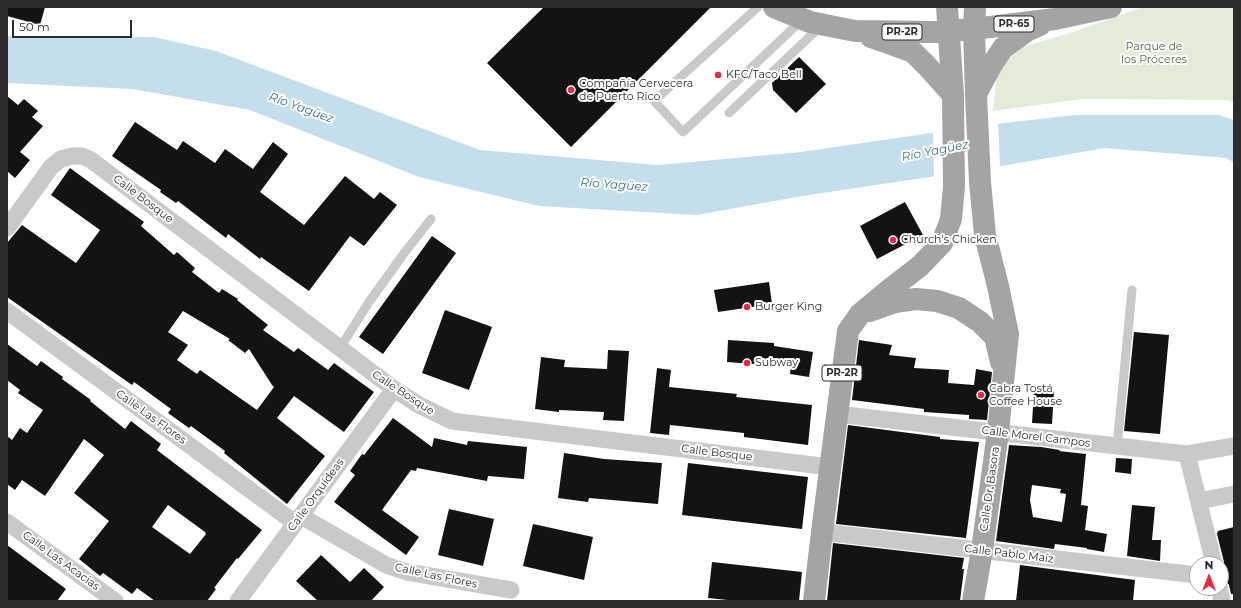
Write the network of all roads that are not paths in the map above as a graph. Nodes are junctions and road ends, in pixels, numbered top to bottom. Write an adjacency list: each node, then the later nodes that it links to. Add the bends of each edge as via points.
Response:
1 (758, 7): 7 (lane, via 654,101 683,132)
2 (774, 7): 7 (main road, PR-2R)
3 (947, 7): 10 (main road, PR-2R)
4 (975, 7): 8 (main road, Calle Dr. Basora)
5 (1111, 7): 6 (main road, PR-65)
6 (1055, 19): 8 (main road, PR-65); 12 (main road, via 1028,30 1003,48)
7 (813, 22): 9 (main road, PR-2R); 13 (lane)
8 (974, 29): 10 (main road, PR-65); 12 (main road, Calle Dr. Basora)
9 (855, 31): 10 (main road, PR-2R); 11 (main road, via 913,52)
10 (949, 32): 11 (main road, PR-2R)
11 (952, 95): 18 (main road, PR-2R, via 952,219 942,243 920,266)
12 (976, 95): 20 (main road, Calle Dr. Basora, via 985,235 1008,334)
13 (730, 112)
14 (430, 219): 19 (lane, via 369,302)
15 (7, 228): 19 (street, Calle Bosque, via 51,167 61,159 82,156 91,160)
16 (1132, 290): 24 (lane)
17 (7, 311): 30 (street, Calle Las Flores)
18 (860, 314): 20 (main road, via 895,302 916,299 937,301 959,308 980,322 995,338); 22 (main road, PR-2R, via 848,331)
19 (340, 348): 21 (street, Calle Bosque)
20 (1004, 376): 23 (main road, Calle Dr. Basora)
21 (394, 389): 27 (street, Calle Bosque, via 419,406 452,421); 30 (street, Calle Orquídeas)
22 (837, 414): 23 (street, Calle Morel Campos); 27 (main road, PR-2R)
23 (998, 432): 24 (street, Calle Morel Campos); 33 (main road, Calle Dr. Basora)
24 (1117, 446): 26 (street, Calle Morel Campos)
25 (1234, 446): 26 (street, Calle Morel Campos)
26 (1187, 454): 29 (street)
27 (830, 467): 32 (main road, PR-2R)
28 (1234, 494): 29 (street)
29 (1199, 501): 34 (street)
30 (298, 520): 36 (street, Calle Las Flores, via 386,565 407,572); 38 (street, Calle Orquídeas)
31 (7, 522): 37 (street, Calle Las Acacias)
32 (822, 532): 33 (street, Calle Pablo Maíz); 39 (main road, PR-2R)
33 (982, 550): 35 (street, Calle Pablo Maíz); 40 (main road, Calle Dr. Basora)
34 (1212, 556)
35 (1189, 574)
36 (512, 590)
37 (115, 601)
38 (238, 601)
39 (814, 601)
40 (973, 601)

